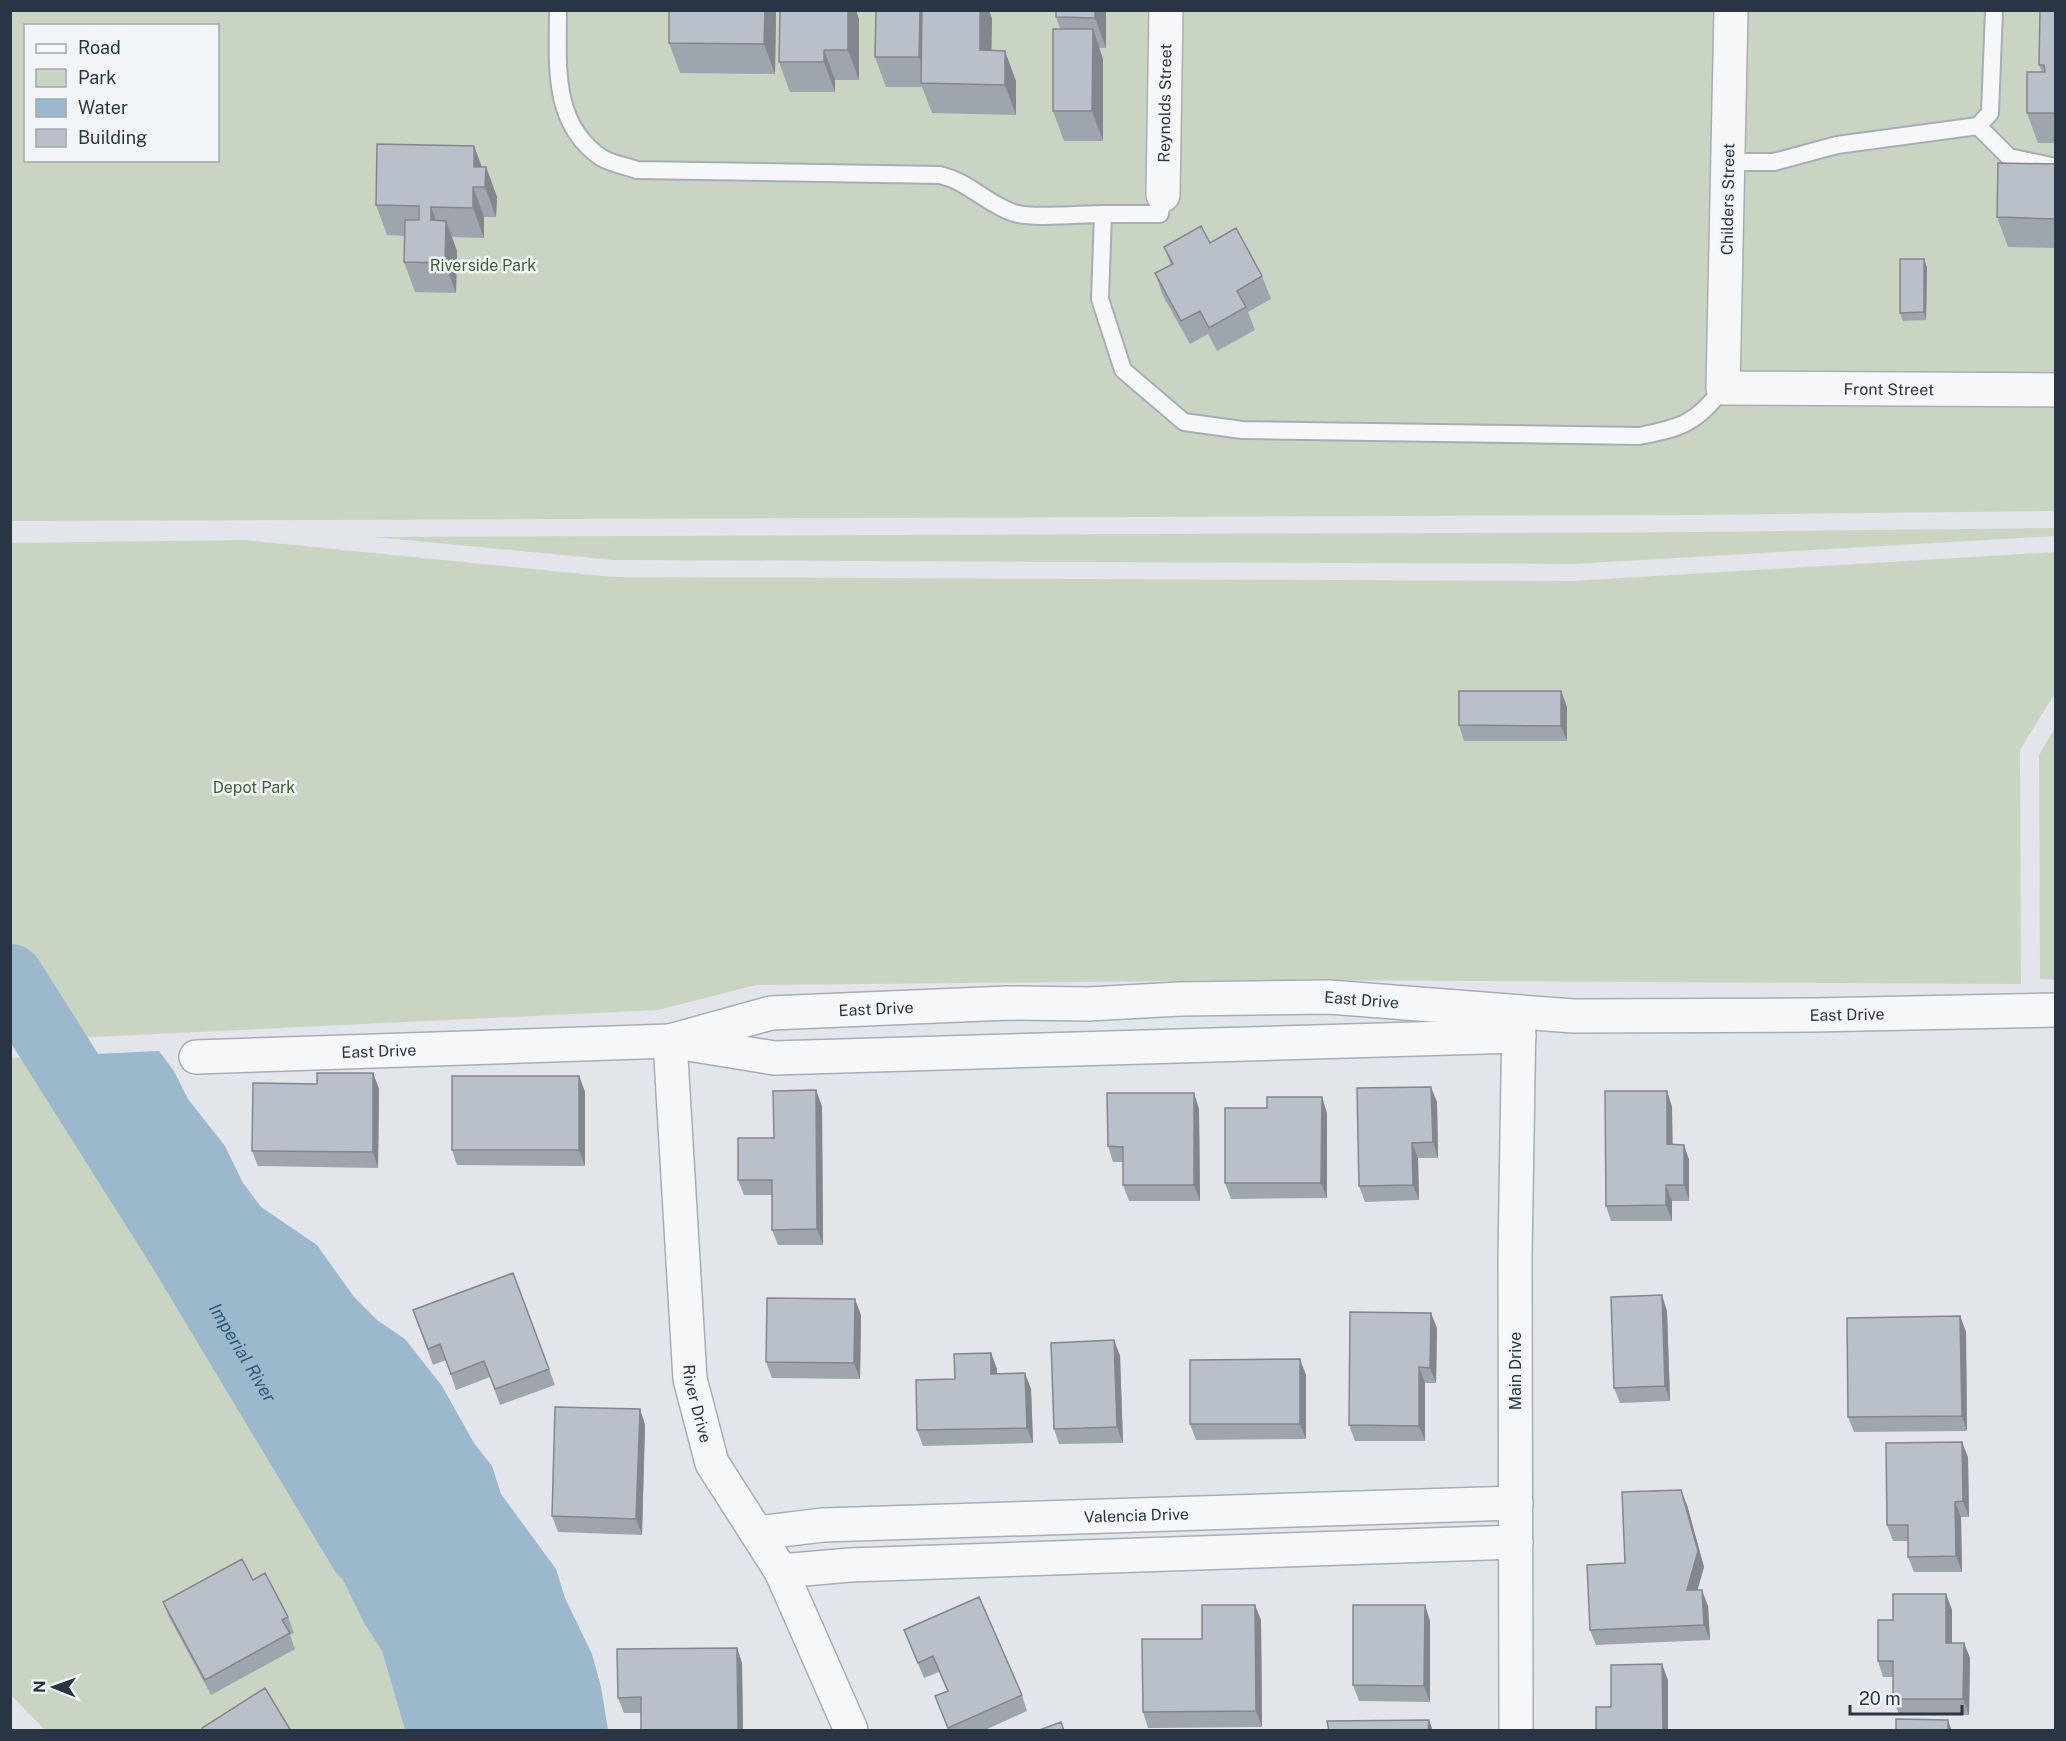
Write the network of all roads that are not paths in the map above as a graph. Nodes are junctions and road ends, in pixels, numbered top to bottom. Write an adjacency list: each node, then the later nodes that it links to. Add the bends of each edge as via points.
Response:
1 (558, 10): 9 (lane, via 558,80 565,114 579,137 603,159 638,170 940,175 958,179 1016,214)
2 (1166, 10): 8 (street, Reynolds Street)
3 (1731, 10): 6 (street, Childers Street)
4 (1994, 10): 5 (lane, via 1990,113)
5 (1978, 126): 6 (lane, via 1837,145 1774,162); 7 (lane, via 2009,157)
6 (1728, 162): 10 (street, Childers Street)
7 (2055, 167)
8 (1163, 195): 9 (lane, via 1160,214)
9 (1103, 214): 10 (lane, via 1100,299 1124,370 1184,422 1242,430 1639,436 1675,430 1696,419)
10 (1723, 388): 11 (street, Front Street)
11 (2055, 390)
12 (2055, 1010): 13 (street, East Drive, via 1573,1016)
13 (1519, 1024): 14 (street, East Drive, via 774,1058); 14 (street, East Drive, via 1329,997 1180,999 771,1013); 16 (street, Main Drive)
14 (670, 1041): 15 (street, East Drive); 17 (street, River Drive, via 690,1379 712,1463)
15 (196, 1056)
16 (1516, 1503): 17 (street, Valencia Drive, via 823,1525); 18 (street, Main Drive)
17 (757, 1533): 19 (street, River Drive)
18 (1516, 1542): 19 (street, via 850,1565); 21 (street, Main Drive)
19 (781, 1571): 20 (street, River Drive)
20 (851, 1731)
21 (1516, 1731)

